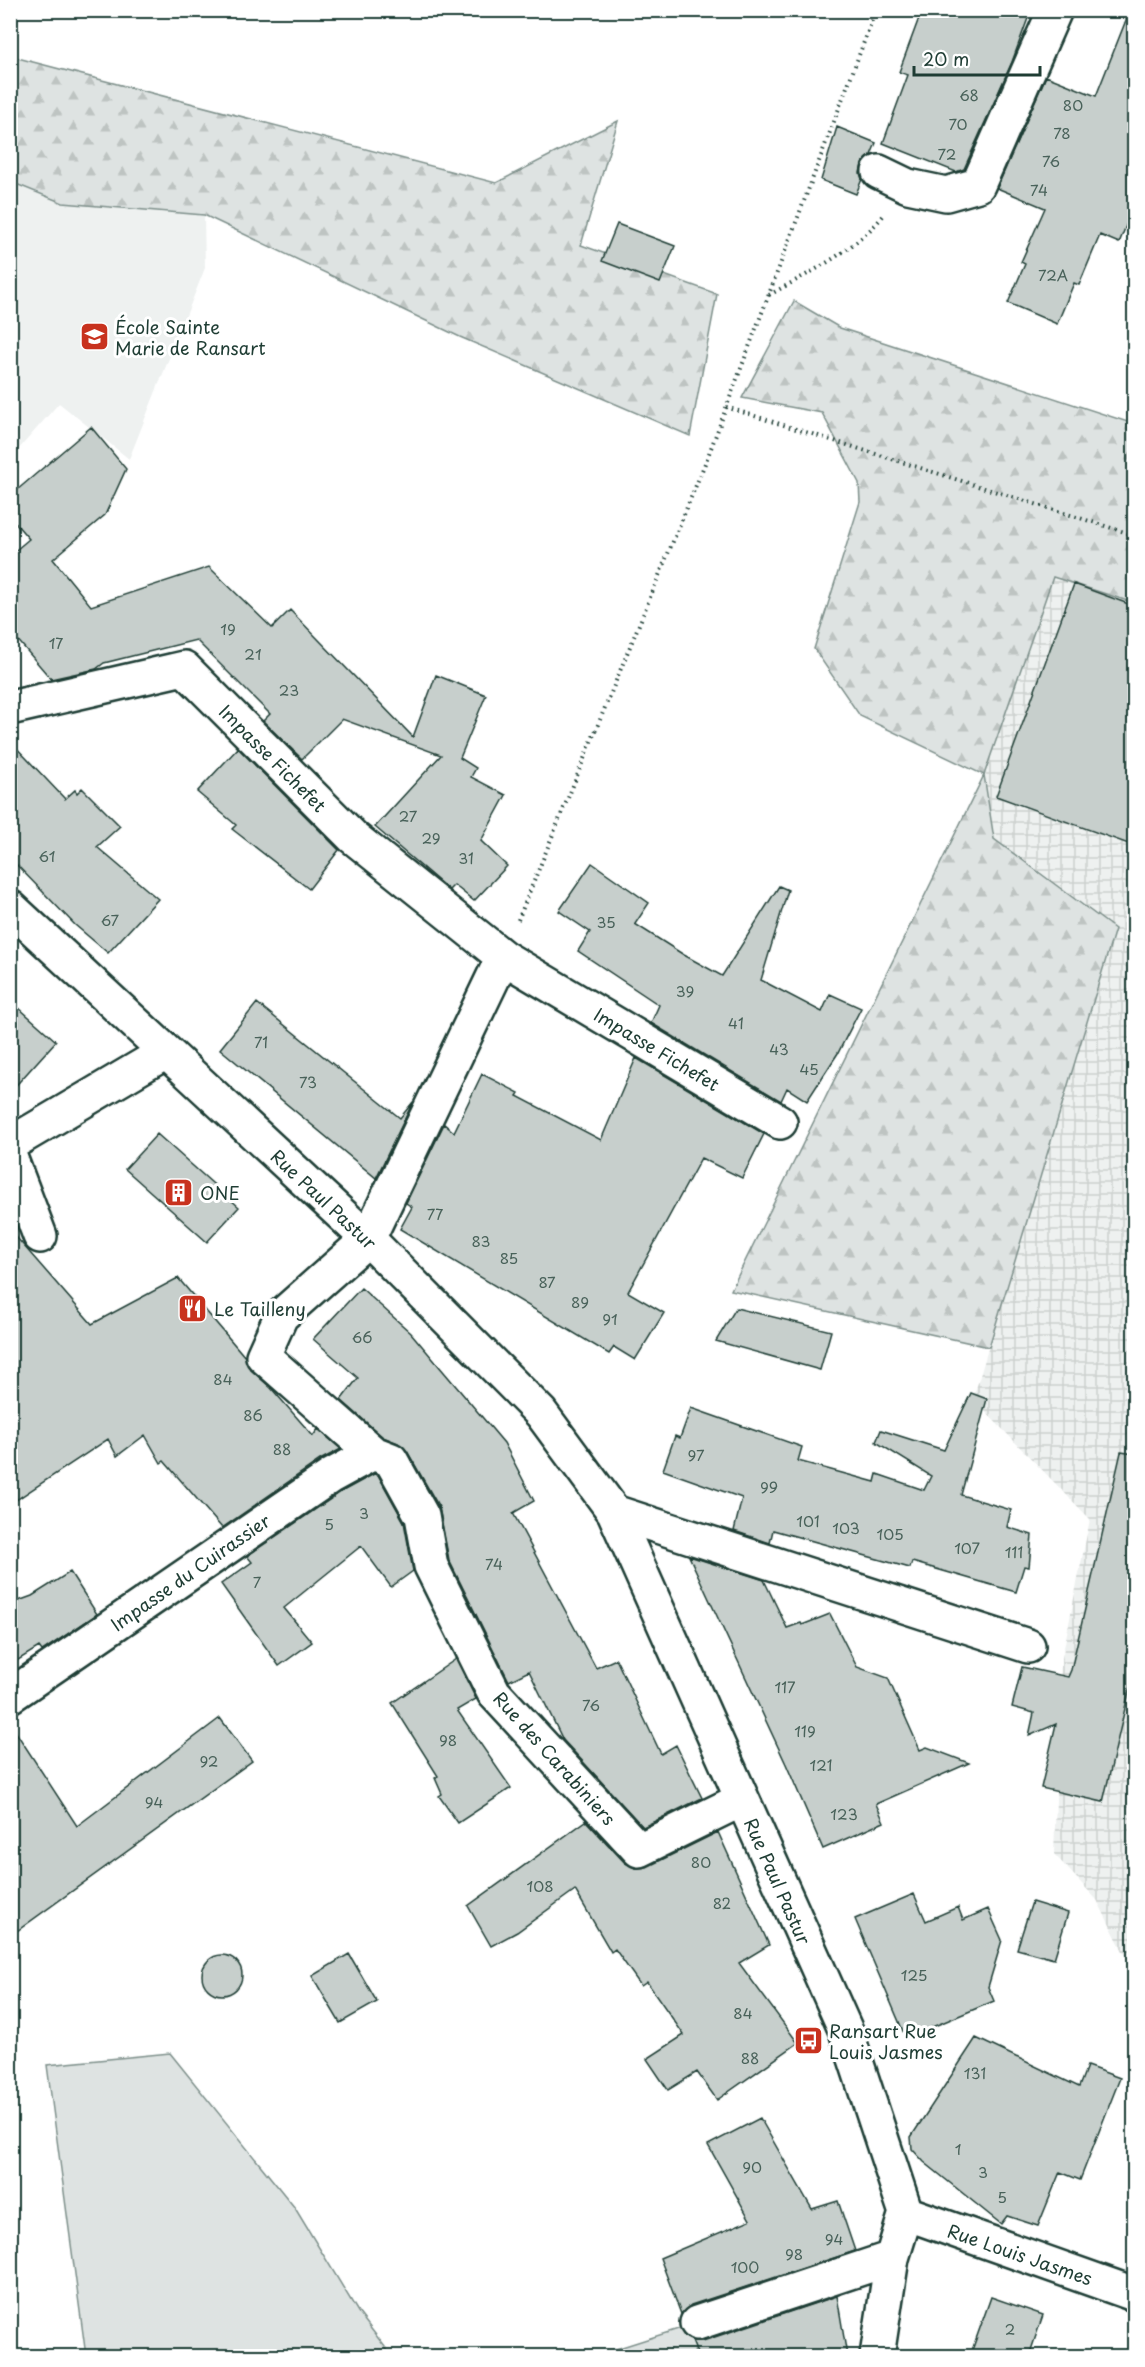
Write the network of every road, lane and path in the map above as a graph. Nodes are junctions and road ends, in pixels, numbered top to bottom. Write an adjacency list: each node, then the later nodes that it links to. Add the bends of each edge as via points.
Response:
1 (876, 10): 5 (path)
2 (1055, 10): 4 (street, via 978,185 946,194)
3 (879, 172): 4 (street)
4 (908, 186): 5 (path, via 869,232 826,263)
5 (769, 295): 6 (path)
6 (726, 407): 7 (path); 10 (path)
7 (1134, 535)
8 (10, 708): 10 (street, Impasse Fichefet, via 184,668 353,837)
9 (10, 908): 11 (street, Rue Paul Pastur)
10 (502, 957): 12 (street, Impasse Fichefet); 16 (street)
11 (166, 1052): 13 (street); 16 (street, Rue Paul Pastur)
12 (780, 1122)
13 (10, 1144)
14 (10, 1157): 15 (street)
15 (40, 1236)
16 (368, 1239): 17 (street, Rue des Carabiniers, via 281,1316 263,1356); 18 (street, Rue Paul Pastur, via 541,1413)
17 (373, 1453): 20 (street, Impasse du Cuirassier, via 322,1481); 21 (street, Rue des Carabiniers, via 391,1460 422,1516 430,1566 494,1693 639,1850)
18 (614, 1512): 19 (street); 21 (street, Rue Paul Pastur)
19 (1028, 1646)
20 (10, 1696)
21 (741, 1800): 22 (street, Rue Paul Pastur, via 846,2031)
22 (906, 2213): 23 (street); 24 (street, Rue Louis Jasmes)
23 (892, 2258): 25 (street); 26 (street)
24 (1134, 2294)
25 (697, 2323)
26 (877, 2356)

